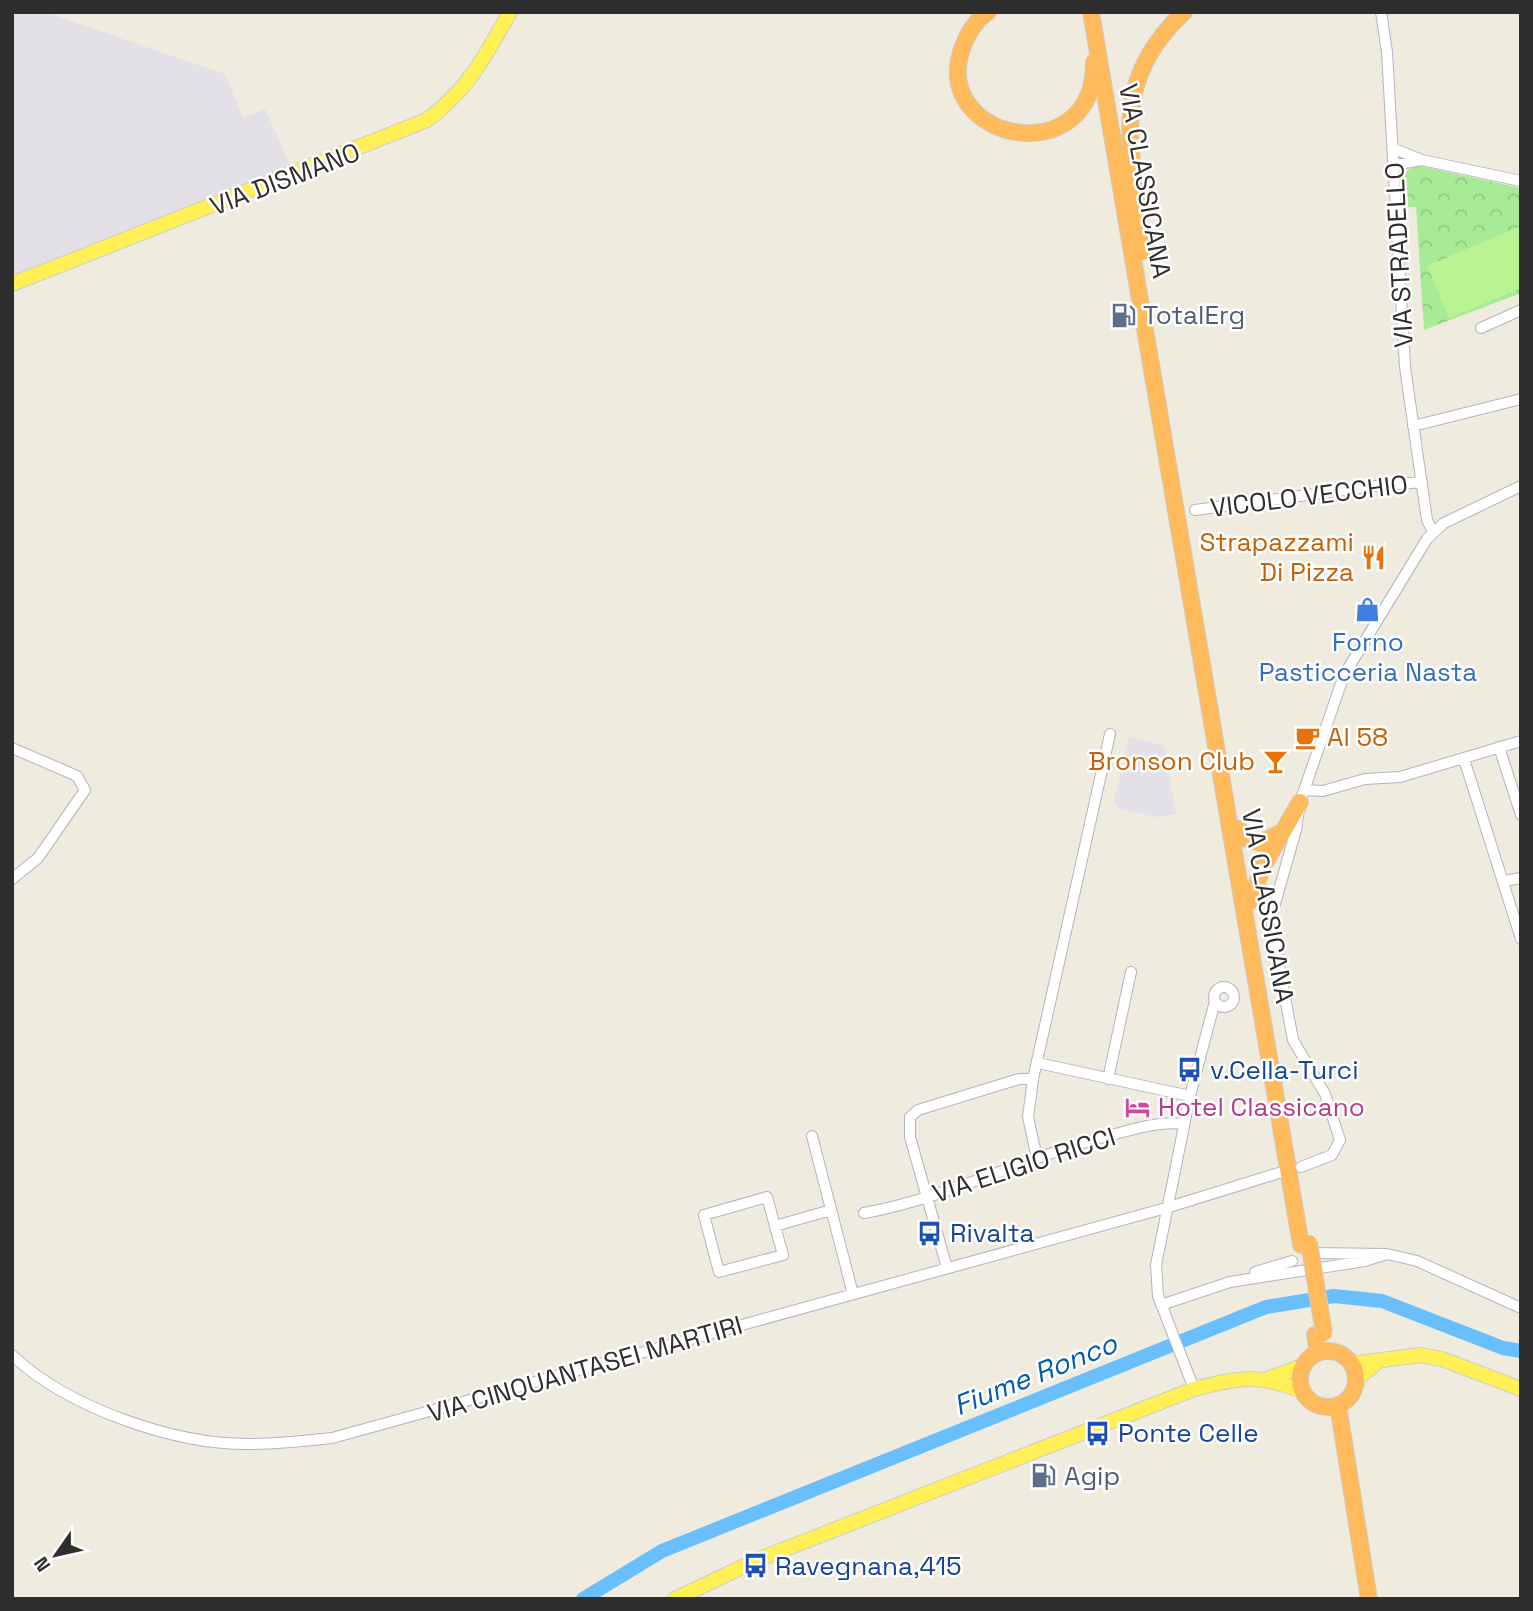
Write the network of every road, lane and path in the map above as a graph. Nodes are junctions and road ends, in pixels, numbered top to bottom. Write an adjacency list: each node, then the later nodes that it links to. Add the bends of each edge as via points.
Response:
1 (510, 12): 11 (main road, VIA DISMANO, via 473,78 427,120)
2 (988, 12): 5 (highway, via 966,36 959,60 961,83 971,106 989,124 1012,133 1036,134 1057,128 1087,97 1094,74)
3 (1184, 12): 10 (highway, via 1150,53 1136,82 1128,118)
4 (1381, 12): 6 (street, VIA STRADELLO)
5 (1095, 18): 10 (highway, VIA CLASSICANA); 52 (highway, VIA CLASSICANA)
6 (1392, 148): 7 (street); 8 (street, VIA STRADELLO)
7 (1422, 160): 8 (street); 9 (street)
8 (1393, 165): 15 (street, VIA STRADELLO)
9 (1521, 181)
10 (1141, 261): 29 (highway, VIA CLASSICANA)
11 (12, 284)
12 (1521, 310): 13 (street)
13 (1481, 328)
14 (1521, 399): 15 (street)
15 (1413, 426): 16 (street, VIA STRADELLO)
16 (1422, 482): 18 (street, VIA STRADELLO); 19 (street, VICOLO VECCHIO)
17 (1521, 486): 20 (street)
18 (1426, 497): 20 (street, VIA STRADELLO); 21 (street, VIA STRADELLO, via 1427,520)
19 (1195, 510)
20 (1444, 523): 21 (street)
21 (1433, 532): 27 (street, via 1351,660)
22 (1110, 734): 38 (street)
23 (1521, 741): 24 (street)
24 (1499, 747): 26 (street); 28 (street)
25 (12, 748): 32 (street, via 77,776 85,790 38,858)
26 (1464, 759): 27 (street); 33 (street)
27 (1302, 796): 30 (highway); 45 (street, via 1271,918 1293,1040 1331,1108 1340,1140 1332,1155)
28 (1521, 815)
29 (1239, 829): 30 (highway, via 1247,839 1260,843); 34 (highway, VIA CLASSICANA)
30 (1284, 830): 34 (highway, via 1258,875)
31 (1521, 878): 33 (street)
32 (12, 879)
33 (1503, 881): 35 (street)
34 (1251, 901): 52 (highway, VIA CLASSICANA)
35 (1521, 939)
36 (1131, 972): 40 (street)
37 (1214, 1001): 41 (street)
38 (1038, 1063): 39 (street); 40 (street)
39 (1033, 1079): 44 (street, via 1028,1117); 47 (street, via 1009,1082 914,1112 908,1129)
40 (1108, 1079): 41 (street)
41 (1190, 1096): 42 (street)
42 (1184, 1124): 44 (street, VIA ELIGIO RICCI, via 1156,1124); 48 (street)
43 (812, 1136): 49 (street)
44 (1037, 1158): 47 (street, VIA ELIGIO RICCI)
45 (1301, 1167)
46 (1282, 1172): 48 (street, VIA CINQUANTASEI MARTIRI)
47 (927, 1198): 50 (street, VIA ELIGIO RICCI); 55 (street)
48 (1166, 1208): 55 (street, VIA CINQUANTASEI MARTIRI); 58 (street, via 1156,1265)
49 (831, 1210): 51 (street); 57 (street)
50 (864, 1213)
51 (775, 1226): 51 (street, via 767,1197 704,1215 719,1272 783,1255)
52 (1307, 1247): 53 (street); 60 (highway, VIA CLASSICANA)
53 (1387, 1254): 56 (street); 59 (street, via 1417,1261)
54 (1292, 1261): 56 (street)
55 (947, 1268): 57 (street, VIA CINQUANTASEI MARTIRI)
56 (1230, 1282): 58 (street)
57 (853, 1294): 61 (street, VIA CINQUANTASEI MARTIRI, via 374,1428 297,1441 249,1444 162,1431 68,1393)
58 (1162, 1308): 67 (street)
59 (1521, 1308)
60 (1323, 1352): 63 (highway, via 1340,1354); 64 (highway)
61 (12, 1355)
62 (1379, 1361): 63 (main road); 66 (main road); 68 (main road, via 1421,1355)
63 (1350, 1364): 66 (highway)
64 (1303, 1366): 65 (main road); 69 (highway)
65 (1269, 1378): 67 (main road); 69 (main road)
66 (1355, 1380): 70 (highway, via 1348,1398)
67 (1192, 1384): 71 (main road, via 757,1560)
68 (1521, 1389)
69 (1303, 1391): 70 (highway, via 1312,1402)
70 (1333, 1406): 72 (highway); 73 (highway)
71 (674, 1599)
72 (1358, 1599)
73 (1368, 1599)

